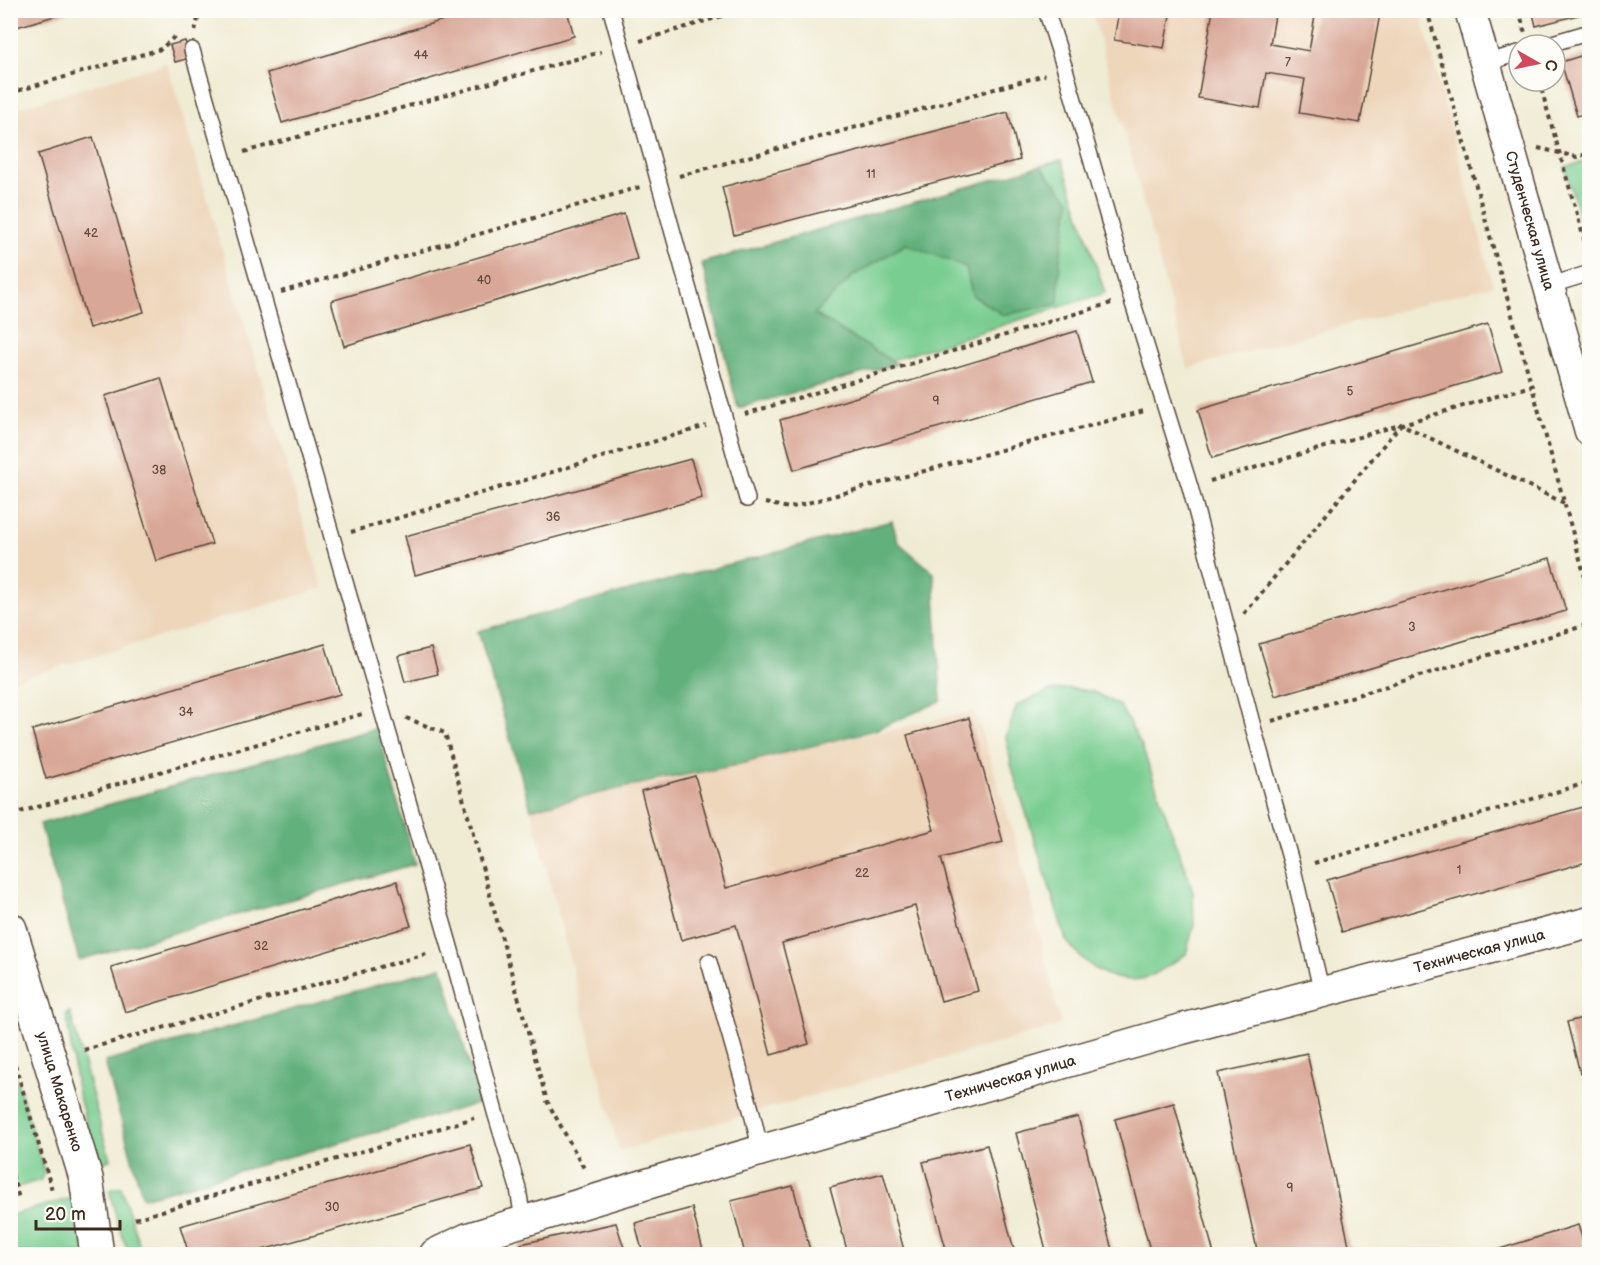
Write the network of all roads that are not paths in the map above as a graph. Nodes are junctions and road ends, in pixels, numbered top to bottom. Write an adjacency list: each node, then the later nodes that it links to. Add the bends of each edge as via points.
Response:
1 (611, 10): 12 (lane)
2 (1046, 10): 16 (lane, via 1190,487 1293,869)
3 (1470, 10): 8 (street, Студенческая улица)
4 (1590, 32): 5 (lane)
5 (1567, 39)
6 (192, 50): 19 (lane, via 450,947 518,1188)
7 (1507, 57): 8 (lane)
8 (1485, 63): 10 (street, Студенческая улица)
9 (1590, 273): 10 (lane)
10 (1548, 286): 11 (street, Студенческая улица)
11 (1590, 431)
12 (747, 499)
13 (1590, 922): 16 (street, Техническая улица)
14 (10, 929): 18 (main road, улица Макаренко)
15 (709, 962): 17 (lane)
16 (1322, 993): 17 (street, Техническая улица, via 1182,1029)
17 (761, 1152): 19 (street, Техническая улица)
18 (86, 1178): 20 (main road, улица Макаренко); 21 (main road)
19 (523, 1221): 22 (street, Техническая улица, via 468,1238)
20 (97, 1254)
21 (108, 1254)
22 (435, 1254)

